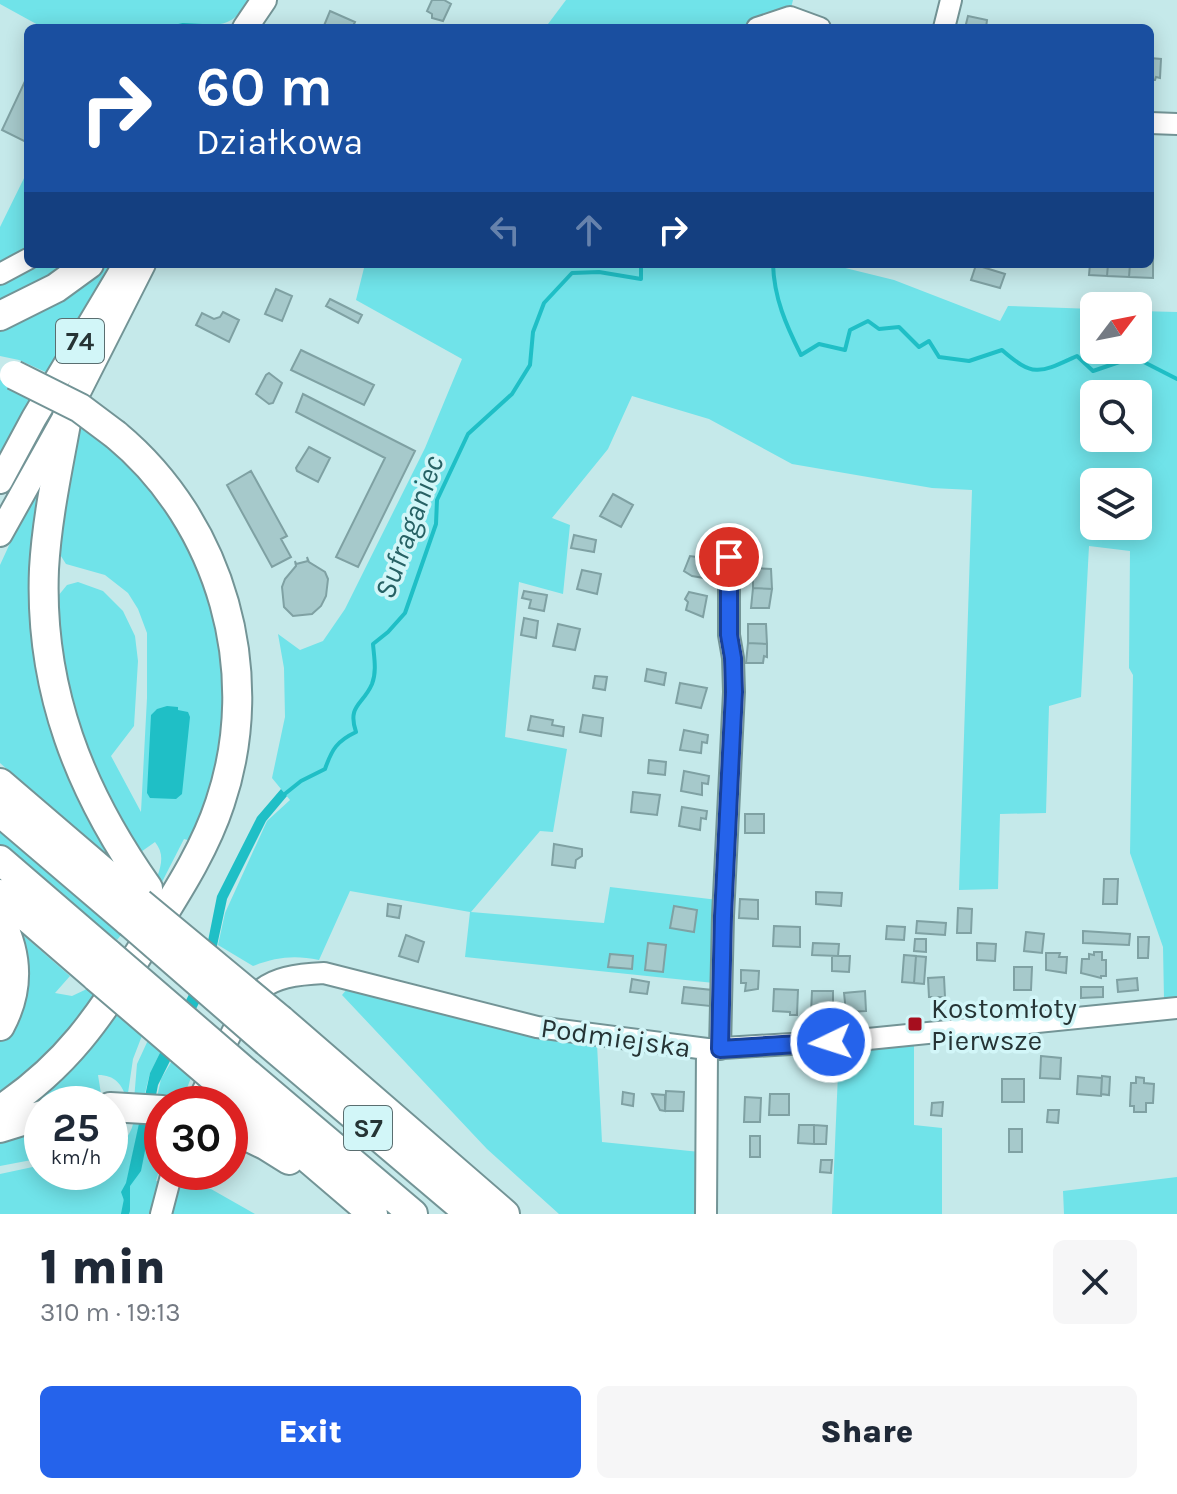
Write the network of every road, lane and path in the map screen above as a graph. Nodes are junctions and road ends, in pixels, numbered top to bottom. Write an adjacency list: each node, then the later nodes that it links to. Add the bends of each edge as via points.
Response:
1 (266, 0): 3 (main road); 4 (main road)
2 (951, 0): 7 (street)
3 (248, 24)
4 (260, 24)
5 (769, 24): 6 (street, via 790,17)
6 (809, 24)
7 (945, 24)
8 (1154, 123): 9 (street)
9 (1177, 124)
10 (24, 261): 14 (street)
11 (83, 268): 15 (highway, via 48,293)
12 (124, 268): 18 (main road, 74)
13 (141, 268): 17 (main road, 74)
14 (0, 274)
15 (0, 316)
16 (7, 373): 34 (highway, bridge, via 80,408 116,435 174,497 219,583 237,669 237,712 233,755 198,855 97,1019 60,1062)
17 (68, 412): 19 (main road, 74); 25 (highway, via 44,570 49,662 63,724)
18 (0, 481)
19 (0, 534)
20 (729, 557): 31 (street, via 734,692)
21 (0, 783): 25 (highway)
22 (0, 812): 25 (highway, S7)
23 (0, 860): 27 (highway, S7)
24 (0, 894): 27 (highway)
25 (139, 904): 30 (highway, S7, bridge); 30 (highway, bridge, via 207,956)
26 (0, 920): 29 (highway, via 12,948 15,976)
27 (103, 965): 32 (highway, S7, bridge)
28 (1177, 1008): 31 (street, Podmiejska)
29 (0, 1026)
30 (274, 1031): 42 (highway, S7); 43 (highway)
31 (714, 1049): 33 (street, Podmiejska, via 537,1027 324,973 300,974 272,981 248,1000); 44 (street)
32 (242, 1085): 40 (highway); 41 (highway, S7)
33 (206, 1086)
34 (0, 1110)
35 (24, 1121): 36 (highway)
36 (0, 1128)
37 (248, 1137): 40 (highway)
38 (167, 1190): 39 (street)
39 (161, 1214)
40 (373, 1214)
41 (413, 1214)
42 (470, 1214)
43 (505, 1214)
44 (706, 1214)

